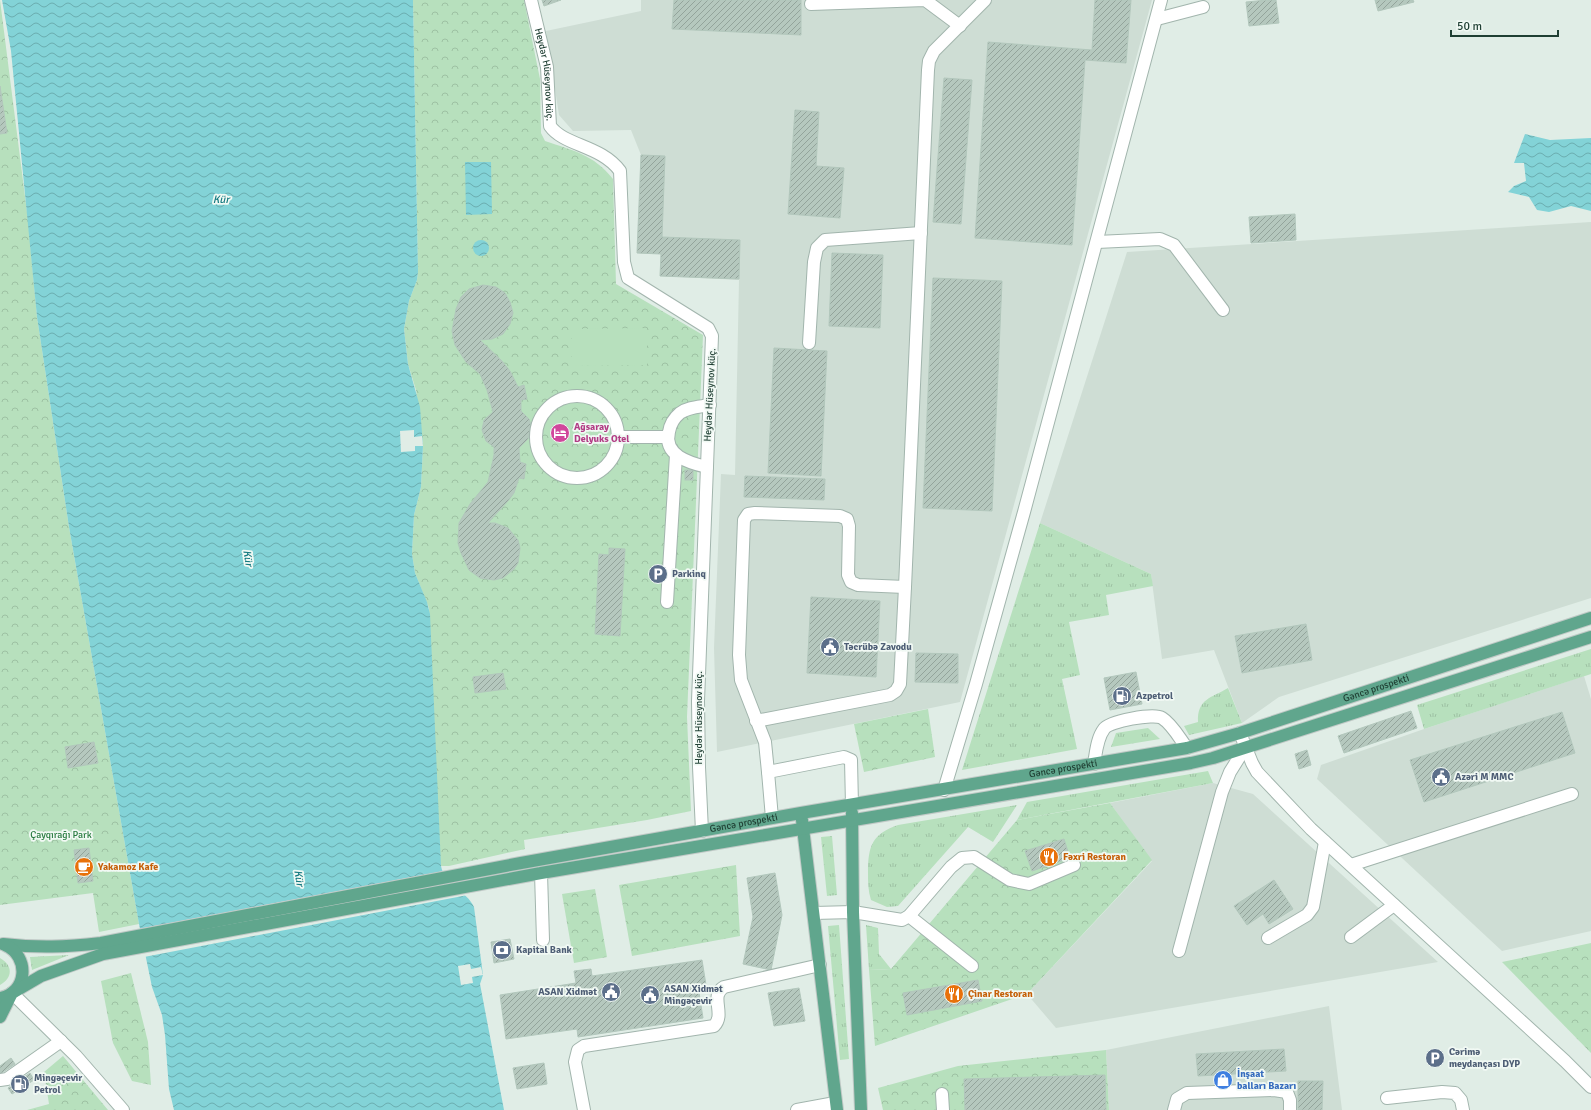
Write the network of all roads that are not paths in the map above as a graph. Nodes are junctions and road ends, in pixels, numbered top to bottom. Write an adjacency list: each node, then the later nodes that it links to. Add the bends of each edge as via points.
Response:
1 (531, 0): 13 (street, Heydər Hüseynov küç., via 547,67 550,126 560,136 604,154 620,171 624,262 628,278 708,328 713,345)
2 (925, 0): 5 (street); 8 (street)
3 (985, 0): 8 (street)
4 (1161, 0): 7 (street)
5 (811, 4)
6 (1203, 7): 7 (street)
7 (1157, 19): 10 (street)
8 (960, 26): 9 (street, via 934,52 929,61)
9 (921, 233): 12 (street, via 824,240 817,248 814,262); 18 (street)
10 (1097, 242): 11 (street, via 1160,239 1168,241 1174,245); 28 (street, via 976,684)
11 (1224, 310)
12 (809, 343)
13 (710, 405): 15 (street, via 681,413 670,426); 17 (street, Heydər Hüseynov küç.)
14 (618, 437): 14 (street, via 617,425 611,413 602,404 578,396 559,400 544,412 538,423 536,436 543,460 552,470 576,478 589,476 601,470 616,450); 15 (street)
15 (667, 437): 16 (street)
16 (676, 456): 17 (street, via 691,464); 19 (street)
17 (707, 467): 35 (street, Heydər Hüseynov küç., via 698,701 698,767)
18 (905, 587): 22 (street, via 900,684 896,691 890,695); 22 (street, via 858,585 851,582 848,575 847,519 840,516 748,514 744,520 739,655 741,680)
19 (667, 602)
20 (1591, 618): 23 (main road, Gəncə prospekti)
21 (1591, 637): 25 (main road, Gəncə prospekti)
22 (756, 721): 27 (street, via 765,742)
23 (1240, 733): 24 (main road, Gəncə prospekti); 25 (street)
24 (1187, 748): 26 (main road, Gəncə prospekti); 26 (street, via 1170,726 1155,715 1110,723 1104,728 1099,739)
25 (1245, 748): 33 (main road, Gəncə prospekti, via 1191,763); 36 (street, via 1252,764 1264,780); 49 (street, via 1230,772 1222,792)
26 (1094, 764): 28 (main road, Gəncə prospekti)
27 (768, 772): 30 (street, via 848,758 851,760); 32 (street)
28 (944, 790): 30 (main road, Gəncə prospekti)
29 (1572, 794): 38 (street)
30 (852, 805): 31 (main road, Gəncə prospekti); 33 (main road)
31 (801, 813): 32 (main road, Gəncə prospekti); 34 (main road)
32 (772, 818): 35 (main road, Gəncə prospekti)
33 (852, 820): 34 (main road, Gəncə prospekti); 41 (main road)
34 (803, 828): 39 (main road, Gəncə prospekti); 42 (main road)
35 (702, 831): 48 (main road, Gəncə prospekti, via 521,863)
36 (1326, 842): 38 (street); 45 (street, via 1314,907 1307,915)
37 (1074, 865): 43 (street, via 1029,884 1010,880 974,857 962,858 951,867)
38 (1351, 865): 40 (street)
39 (541, 873): 46 (street); 48 (main road, Gəncə prospekti)
40 (1394, 905): 44 (street); 57 (street)
41 (853, 912): 42 (street); 43 (street, via 869,913 894,920 902,920); 64 (main road)
42 (814, 913): 50 (main road)
43 (909, 916): 51 (street)
44 (1351, 937)
45 (1268, 938)
46 (542, 940)
47 (1, 944): 48 (main road, via 37,948); 52 (main road, via 18,954 24,970 18,987)
48 (102, 949): 52 (main road, via 41,976)
49 (1179, 951)
50 (820, 965): 60 (main road); 62 (street, via 719,990 717,996 720,1016 714,1026 584,1046 578,1050 576,1062)
51 (972, 966)
52 (12, 993): 53 (main road); 54 (main road); 55 (street)
53 (0, 998)
54 (0, 1017)
55 (61, 1041): 56 (street, via 7,1079); 61 (street)
56 (0, 1080)
57 (1591, 1087)
58 (942, 1094): 65 (street)
59 (1388, 1098): 68 (street, via 1455,1093 1461,1100)
60 (836, 1106): 63 (street)
61 (123, 1110)
62 (584, 1110)
63 (797, 1110)
64 (861, 1110)
65 (942, 1110)
66 (1174, 1110): 67 (street, via 1177,1099 1187,1093 1274,1090 1286,1092 1290,1100)
67 (1290, 1110)
68 (1463, 1110)

